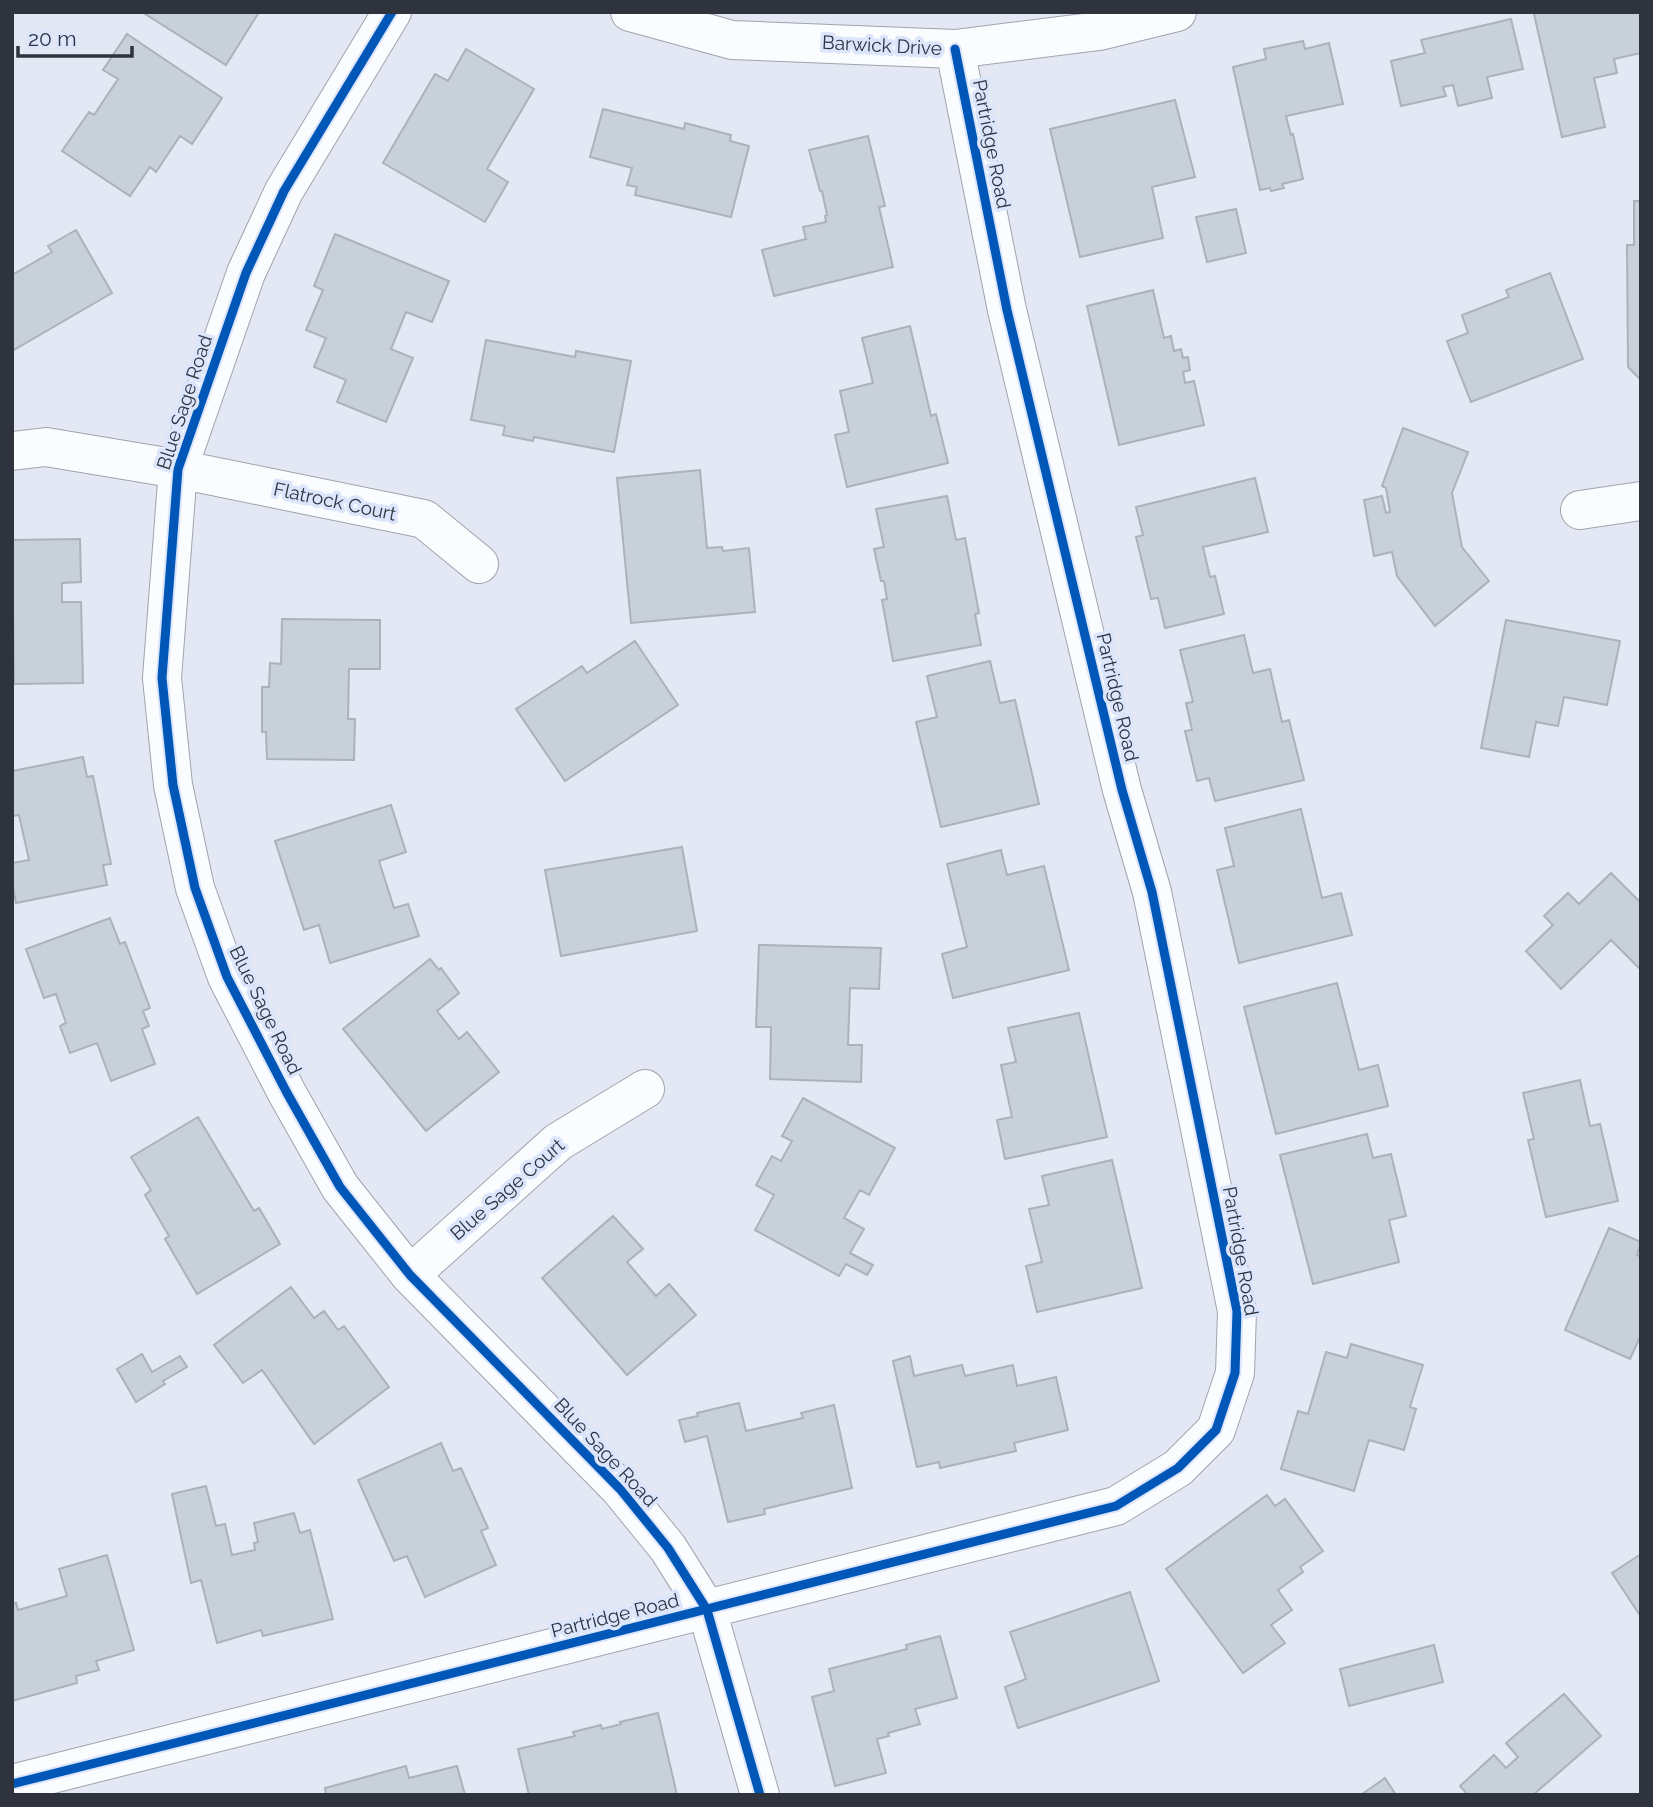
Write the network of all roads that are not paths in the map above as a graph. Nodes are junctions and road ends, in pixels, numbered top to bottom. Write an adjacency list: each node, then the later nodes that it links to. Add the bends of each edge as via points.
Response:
1 (392, 12): 6 (street, Blue Sage Road, via 284,191 246,273)
2 (630, 12): 4 (street, Barwick Drive, via 732,40)
3 (1177, 12): 4 (street, Barwick Drive, via 1099,30)
4 (955, 49): 12 (street, Partridge Road, via 1007,310 1122,790 1152,892 1237,1311 1235,1373 1216,1430 1178,1468 1116,1506)
5 (12, 451): 6 (street, Flatrock Court, via 46,447)
6 (178, 469): 9 (street, Flatrock Court, via 424,519); 11 (street, Blue Sage Road, via 162,678 173,785 195,888 227,977 287,1093 340,1187)
7 (1641, 501): 8 (street)
8 (1580, 510)
9 (479, 564)
10 (645, 1089): 11 (street, Blue Sage Court, via 558,1142)
11 (410, 1275): 12 (street, Blue Sage Road, via 620,1489 668,1548)
12 (707, 1610): 13 (street, Partridge Road); 14 (street, Blue Sage Road)
13 (12, 1784)
14 (760, 1795)

